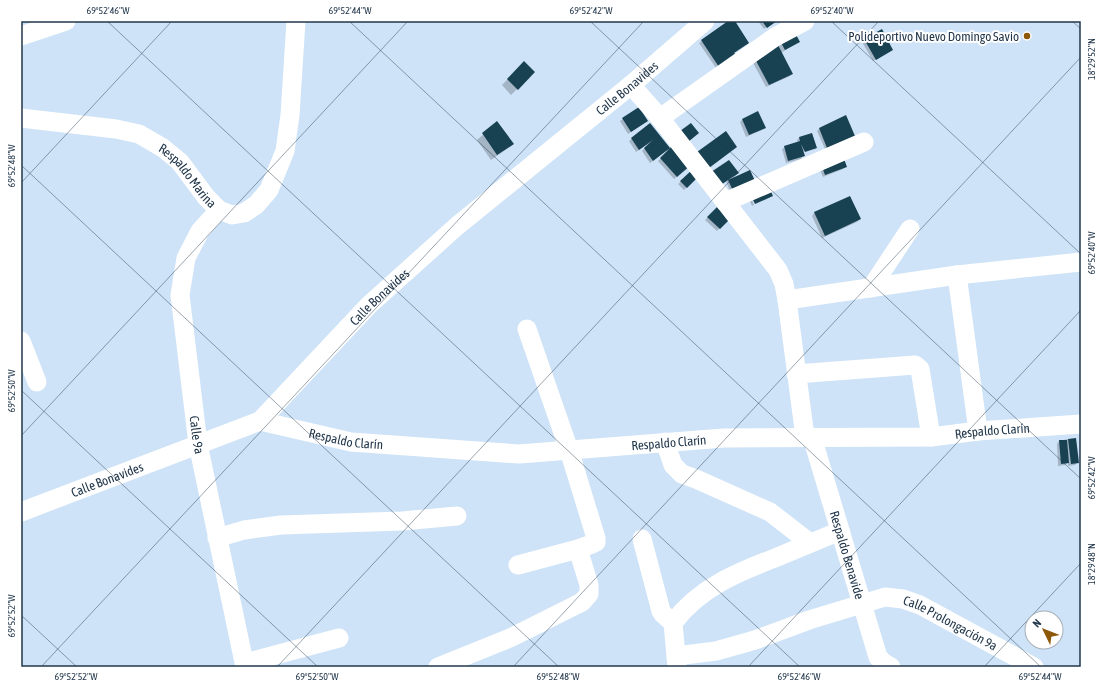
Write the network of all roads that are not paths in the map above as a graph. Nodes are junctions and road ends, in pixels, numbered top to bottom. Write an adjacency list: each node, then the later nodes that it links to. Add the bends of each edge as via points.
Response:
1 (66, 21): 5 (street)
2 (296, 21): 11 (street, Respaldo Marina, via 285,151 269,190 256,205 244,213 232,215)
3 (705, 21): 6 (street, Calle Bonavides)
4 (805, 21): 8 (street, via 776,37)
5 (21, 36)
6 (631, 85): 8 (street, Respaldo Benavide); 21 (street, Calle Bonavides, via 456,226 369,305)
7 (21, 118): 11 (street, Respaldo Marina, via 116,128 139,134 180,162)
8 (660, 118): 10 (street, Respaldo Benavide)
9 (864, 142): 10 (street)
10 (725, 202): 16 (street, Respaldo Benavide, via 778,270)
11 (218, 210): 27 (street, Calle 9a, via 200,231 186,258 180,295)
12 (910, 229): 15 (street)
13 (1081, 262): 14 (street)
14 (957, 275): 15 (street); 23 (street)
15 (871, 288): 16 (street)
16 (787, 300): 19 (street, Respaldo Benavide)
17 (527, 329): 28 (street)
18 (21, 341): 20 (street)
19 (796, 374): 24 (street, Respaldo Benavide); 25 (street, via 918,366)
20 (37, 382)
21 (260, 421): 27 (street, Calle Bonavides); 28 (street, Respaldo Clarín, via 351,442 519,454)
22 (1081, 424): 23 (street, Respaldo Clarín)
23 (978, 431): 25 (street, Respaldo Clarín)
24 (808, 437): 25 (street, Respaldo Clarín); 26 (street, Respaldo Clarín); 31 (street, Respaldo Benavide)
25 (931, 437)
26 (665, 442): 28 (street, Respaldo Clarín); 34 (street, via 673,465 682,474 770,512)
27 (198, 444): 29 (street, Calle Bonavides); 32 (street, Calle 9a)
28 (569, 450): 35 (street, via 596,538 596,542)
29 (21, 512)
30 (457, 516): 32 (street, via 280,526 244,530)
31 (840, 531): 34 (street); 37 (street, Respaldo Benavide)
32 (218, 538): 41 (street, Calle 9a)
33 (642, 539): 38 (street, via 661,611)
34 (810, 543): 38 (street, via 738,572 719,583 683,609)
35 (578, 549): 36 (street); 42 (street, via 589,585 589,594 582,602 510,638)
36 (518, 565)
37 (862, 602): 40 (street, Calle Prolongación 9a, via 755,640); 43 (street, Respaldo Benavide, via 878,657); 44 (street, Calle Prolongación 9a, via 884,596 920,605)
38 (673, 623): 40 (street)
39 (339, 638): 41 (street)
40 (677, 661)
41 (245, 665)
42 (438, 667)
43 (890, 667)
44 (1034, 667)

